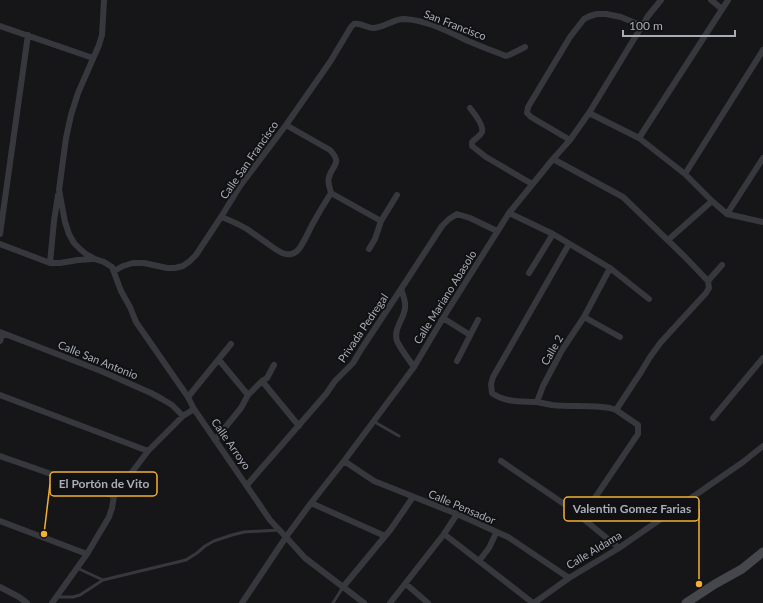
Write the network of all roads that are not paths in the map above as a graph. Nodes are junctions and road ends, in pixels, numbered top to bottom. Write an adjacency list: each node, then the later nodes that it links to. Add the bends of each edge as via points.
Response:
1 (104, 0): 12 (street, via 102,35)
2 (661, 0): 8 (street, Calle Mariano Abasolo)
3 (711, 0): 5 (street)
4 (728, 0): 5 (street)
5 (722, 9): 16 (street)
6 (354, 24): 10 (street, San Francisco, via 376,28 394,20 416,21 438,27 506,56); 15 (street, Calle San Francisco)
7 (0, 26): 9 (street)
8 (642, 26): 14 (street, Calle Mariano Abasolo); 17 (street, via 621,17 597,14 584,19 570,37 528,107 527,113)
9 (28, 35): 12 (street); 32 (street)
10 (525, 47)
11 (763, 50): 20 (street)
12 (93, 58): 22 (street, via 71,115)
13 (470, 108): 21 (street, via 482,127 482,132 473,141 472,146)
14 (589, 113): 16 (street); 17 (street, Calle Mariano Abasolo)
15 (286, 125): 23 (street, via 334,154 336,165 328,178); 28 (street, Calle San Francisco, via 240,186)
16 (639, 138): 20 (street)
17 (570, 140): 19 (street, Calle Mariano Abasolo)
18 (763, 158): 27 (street)
19 (553, 159): 21 (street, Calle Mariano Abasolo); 34 (street, via 623,197)
20 (685, 174): 25 (street)
21 (532, 184): 26 (street, Calle Mariano Abasolo)
22 (59, 190): 38 (street, via 69,234 80,249); 39 (street)
23 (331, 193): 28 (street, via 302,245 298,251 290,255 276,250 247,229); 29 (street)
24 (397, 195): 29 (street)
25 (712, 201): 27 (street); 34 (street)
26 (509, 213): 31 (street, Calle Mariano Abasolo); 33 (street)
27 (727, 214): 30 (street)
28 (221, 217): 42 (street, Calle San Francisco, via 196,255 183,266 168,268 133,263)
29 (381, 221): 37 (street)
30 (763, 222)
31 (497, 231): 45 (street, Privada Pedregal, via 457,214 442,226); 48 (street, Calle Mariano Abasolo)
32 (0, 234)
33 (553, 234): 36 (street); 43 (street)
34 (668, 240): 44 (street)
35 (0, 244): 39 (street)
36 (569, 244): 41 (street); 64 (street, via 491,384 492,392 497,396 511,401)
37 (369, 249)
38 (95, 259): 39 (street); 42 (street, via 109,264)
39 (50, 263)
40 (722, 264): 44 (street)
41 (610, 268): 46 (street); 47 (street, Calle 2)
42 (114, 271): 63 (street, Calle Arroyo, via 136,322)
43 (529, 273)
44 (708, 281): 66 (street, via 708,291 650,356)
45 (401, 289): 59 (street, via 406,303 396,335 397,341); 70 (street, Privada Pedregal, via 353,364 335,381)
46 (649, 299)
47 (584, 317): 52 (street); 64 (street, Calle 2, via 559,356 543,386)
48 (443, 318): 51 (street); 59 (street, Calle Mariano Abasolo)
49 (478, 320): 51 (street)
50 (1, 332): 53 (street); 67 (street, Calle San Antonio, via 151,393 172,405)
51 (470, 335): 57 (street)
52 (620, 337)
53 (0, 341)
54 (231, 344): 56 (street)
55 (763, 358): 68 (street)
56 (219, 360): 62 (street); 63 (street)
57 (457, 361)
58 (274, 365): 60 (street, via 267,378)
59 (414, 367): 69 (street, Calle Mariano Abasolo)
60 (262, 381): 62 (street); 70 (street)
61 (0, 395): 74 (street)
62 (248, 395): 72 (street, via 241,408)
63 (188, 397): 65 (street, Calle Arroyo)
64 (538, 402): 66 (street)
65 (194, 409): 67 (street); 72 (street, Calle Arroyo)
66 (616, 410): 83 (street, via 638,425 638,434)
67 (183, 416): 74 (street)
68 (713, 418)
69 (373, 421): 71 (lane); 76 (street, Calle Mariano Abasolo)
70 (299, 426): 78 (street, Privada Pedregal)
71 (399, 436)
72 (215, 440): 78 (street, Calle Arroyo)
73 (763, 446): 90 (street, Calle Aldama)
74 (148, 451): 79 (street)
75 (0, 456): 79 (street)
76 (344, 461): 80 (street, Calle Pensador, via 374,481); 81 (street, Calle Mariano Abasolo)
77 (501, 461): 83 (street)
78 (247, 485): 85 (street, Calle Arroyo, via 261,508)
79 (114, 496): 92 (street, via 109,517)
80 (413, 497): 82 (street, Calle Pensador); 88 (street)
81 (311, 503): 88 (street); 89 (street, Calle Mariano Abasolo)
82 (457, 514): 86 (street, Calle Pensador); 87 (street)
83 (582, 517): 90 (street)
84 (0, 521): 92 (street)
85 (280, 530): 89 (street, Calle Arroyo); 96 (lane, via 244,532 205,546 186,560)
86 (496, 532): 93 (street, via 489,548); 95 (street, Calle Pensador, via 516,542)
87 (444, 534): 93 (street); 97 (street)
88 (385, 536): 99 (street)
89 (286, 537): 99 (street, Calle Arroyo, via 305,558); 103 (street, Calle Mariano Abasolo)
90 (619, 548): 95 (street, Calle Aldama)
91 (763, 552): 109 (street, via 742,569)
92 (87, 554): 94 (street)
93 (479, 561): 108 (street)
94 (77, 568): 96 (lane); 100 (street)
95 (569, 578): 108 (street, Calle Aldama)
96 (103, 580): 100 (lane, via 80,595)
97 (406, 584): 106 (street); 107 (street)
98 (0, 587): 101 (street)
99 (343, 587): 104 (lane); 105 (street, Calle Arroyo)
100 (56, 597): 102 (street)
101 (27, 603)
102 (52, 603)
103 (242, 603)
104 (333, 603)
105 (364, 603)
106 (390, 603)
107 (428, 603)
108 (533, 603)
109 (686, 603)

